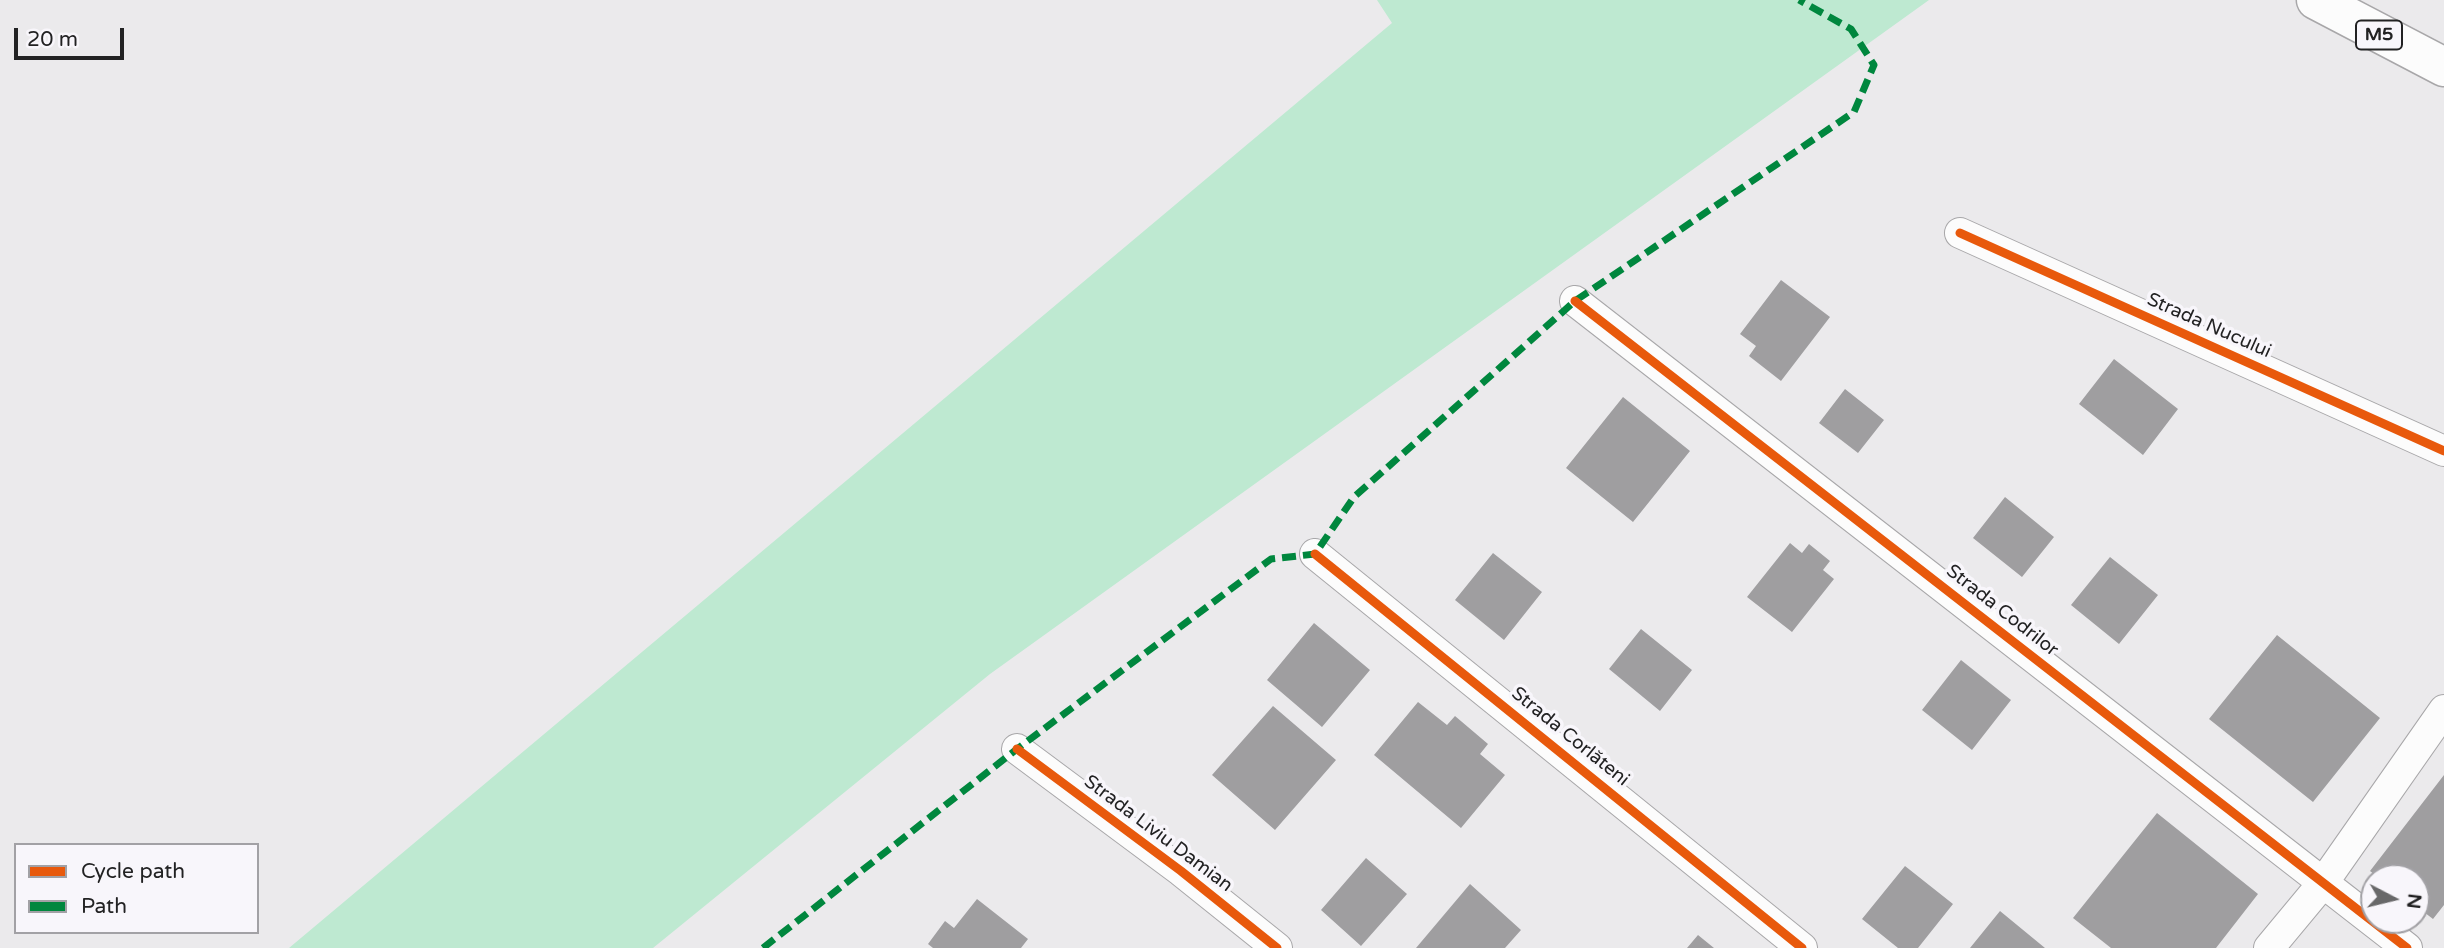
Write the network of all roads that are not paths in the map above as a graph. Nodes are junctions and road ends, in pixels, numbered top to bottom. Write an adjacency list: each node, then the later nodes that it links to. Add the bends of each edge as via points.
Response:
1 (2316, 0): 2 (highway, M5)
2 (2444, 67)
3 (1960, 233): 5 (street, Strada Nucului)
4 (1575, 301): 9 (street, Strada Codrilor)
5 (2444, 451)
6 (1315, 554): 11 (street, Strada Corlăteni)
7 (2444, 710): 9 (street)
8 (1017, 749): 10 (street, Strada Liviu Damian)
9 (2323, 883): 12 (street); 13 (street, Strada Codrilor)
10 (1277, 948)
11 (1802, 948)
12 (2269, 948)
13 (2407, 948)

